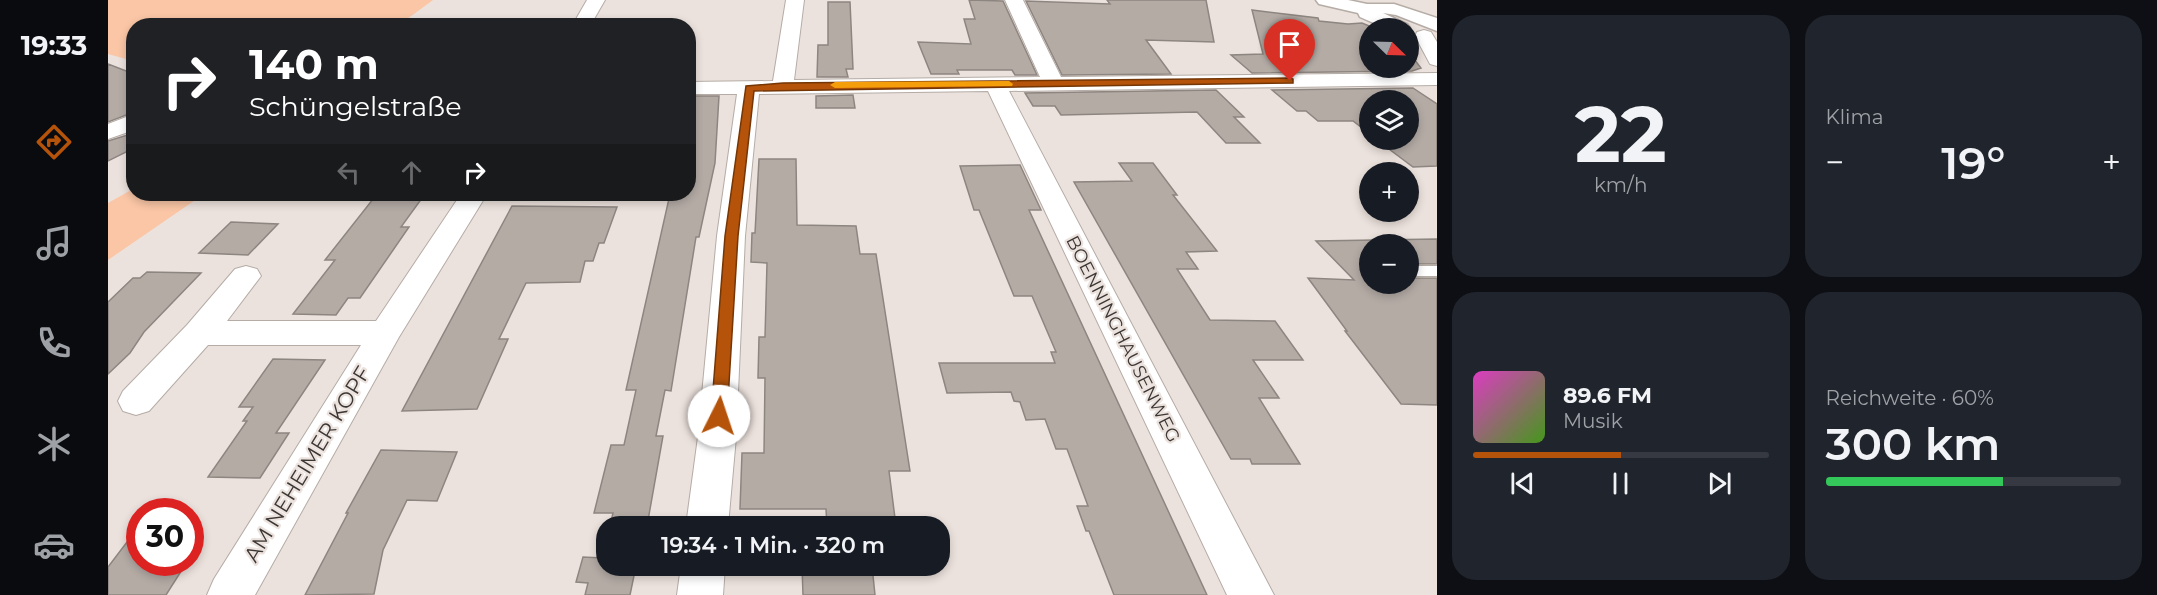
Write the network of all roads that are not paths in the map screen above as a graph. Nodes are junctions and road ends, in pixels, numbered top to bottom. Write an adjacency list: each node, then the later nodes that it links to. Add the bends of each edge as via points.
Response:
1 (596, 0): 6 (street)
2 (795, 0): 12 (street)
3 (1014, 0): 10 (street)
4 (1325, 0): 5 (street)
5 (1397, 13): 7 (street)
6 (586, 18)
7 (1427, 33): 8 (street)
8 (1437, 60)
9 (1437, 79): 10 (street)
10 (1053, 83): 11 (street)
11 (995, 84): 12 (street); 28 (street, BOENNINGHAUSENWEG)
12 (783, 86): 14 (street)
13 (696, 88): 14 (street)
14 (749, 88): 24 (street, via 731,236)
15 (126, 124): 16 (street)
16 (108, 132)
17 (470, 201): 22 (street, AM NEHEIMER KOPF)
18 (1419, 271): 19 (lane)
19 (1437, 271)
20 (246, 276): 21 (street)
21 (199, 333): 22 (street); 23 (street)
22 (385, 333): 26 (street, AM NEHEIMER KOPF)
23 (136, 401)
24 (708, 516)
25 (702, 576): 27 (street)
26 (230, 595)
27 (700, 595)
28 (1251, 595)

